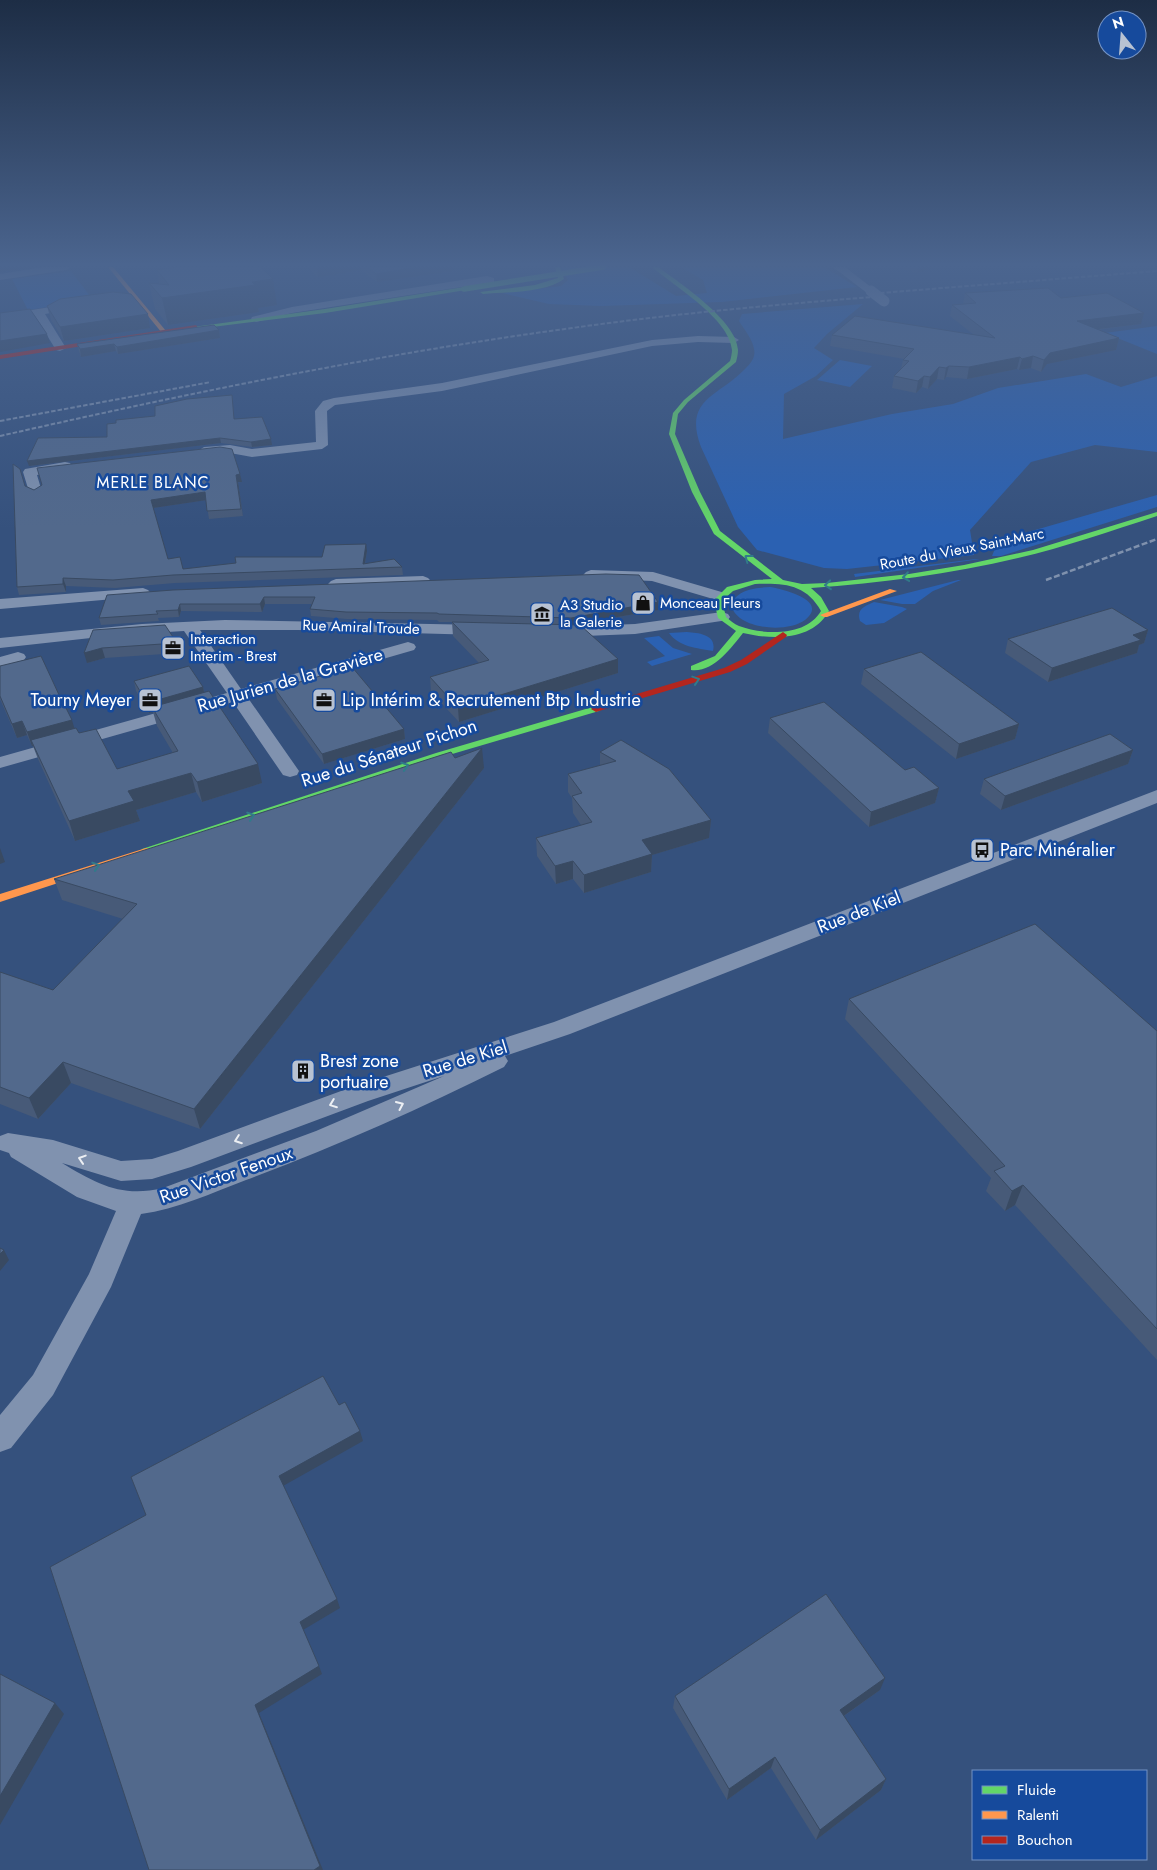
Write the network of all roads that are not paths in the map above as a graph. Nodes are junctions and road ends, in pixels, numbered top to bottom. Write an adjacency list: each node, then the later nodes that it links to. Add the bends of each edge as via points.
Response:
1 (18, 354): 4 (main road)
2 (597, 354): 5 (street, via 442,386 327,404 321,411 322,445 258,453 230,449)
3 (737, 354): 10 (main road, via 733,362 686,402 675,414 672,424 672,434 696,492)
4 (0, 357)
5 (192, 452)
6 (73, 465): 7 (street, via 30,472)
7 (35, 492)
8 (1157, 514): 16 (main road, Route du Vieux Saint-Marc, one-way to 16, via 1019,556 863,583)
9 (1157, 520): 20 (main road, Route du Vieux Saint-Marc, via 1024,560 880,594)
10 (718, 532): 11 (main road); 14 (main road, one-way to 10)
11 (721, 548)
12 (572, 576): 17 (street, via 635,575)
13 (437, 580): 15 (street)
14 (780, 582): 16 (main road); 17 (main road, via 755,582)
15 (322, 584)
16 (799, 587): 20 (main road, via 817,597)
17 (726, 588): 21 (main road, via 717,606)
18 (158, 592): 19 (street)
19 (0, 604)
20 (824, 615): 26 (main road, Route du Vieux Saint-Marc, via 813,627)
21 (722, 617): 23 (main road); 25 (street, via 620,630)
22 (189, 626): 24 (street, Rue Amiral Troude, via 254,624); 27 (street, Rue Amiral Troude); 32 (street)
23 (742, 629): 26 (main road); 31 (main road, via 718,658)
24 (496, 631)
25 (544, 632)
26 (783, 635): 36 (main road, Rue du Sénateur Pichon, one-way to 26, via 439,755 690,682 744,662)
27 (0, 643)
28 (408, 647): 32 (street, Rue Jurien de la Gravière)
29 (18, 657): 30 (street)
30 (0, 662)
31 (653, 680)
32 (239, 695): 33 (street, Rue Jurien de la Gravière); 34 (street)
33 (0, 763)
34 (290, 770)
35 (1157, 796): 37 (street, Rue de Kiel)
36 (0, 898)
37 (562, 1028): 38 (street, Rue de Kiel, one-way to 38, via 414,1075); 40 (street, Rue de Kiel, one-way to 37)
38 (284, 1123): 39 (street, Rue Victor Fenoux, one-way to 39, via 182,1160 152,1168 121,1171 53,1150)
39 (4, 1141): 41 (street, Rue Victor Fenoux, via 96,1194)
40 (307, 1146): 41 (street, Rue Victor Fenoux, via 179,1194)
41 (132, 1203): 42 (street, via 101,1279 42,1385)
42 (0, 1438)

